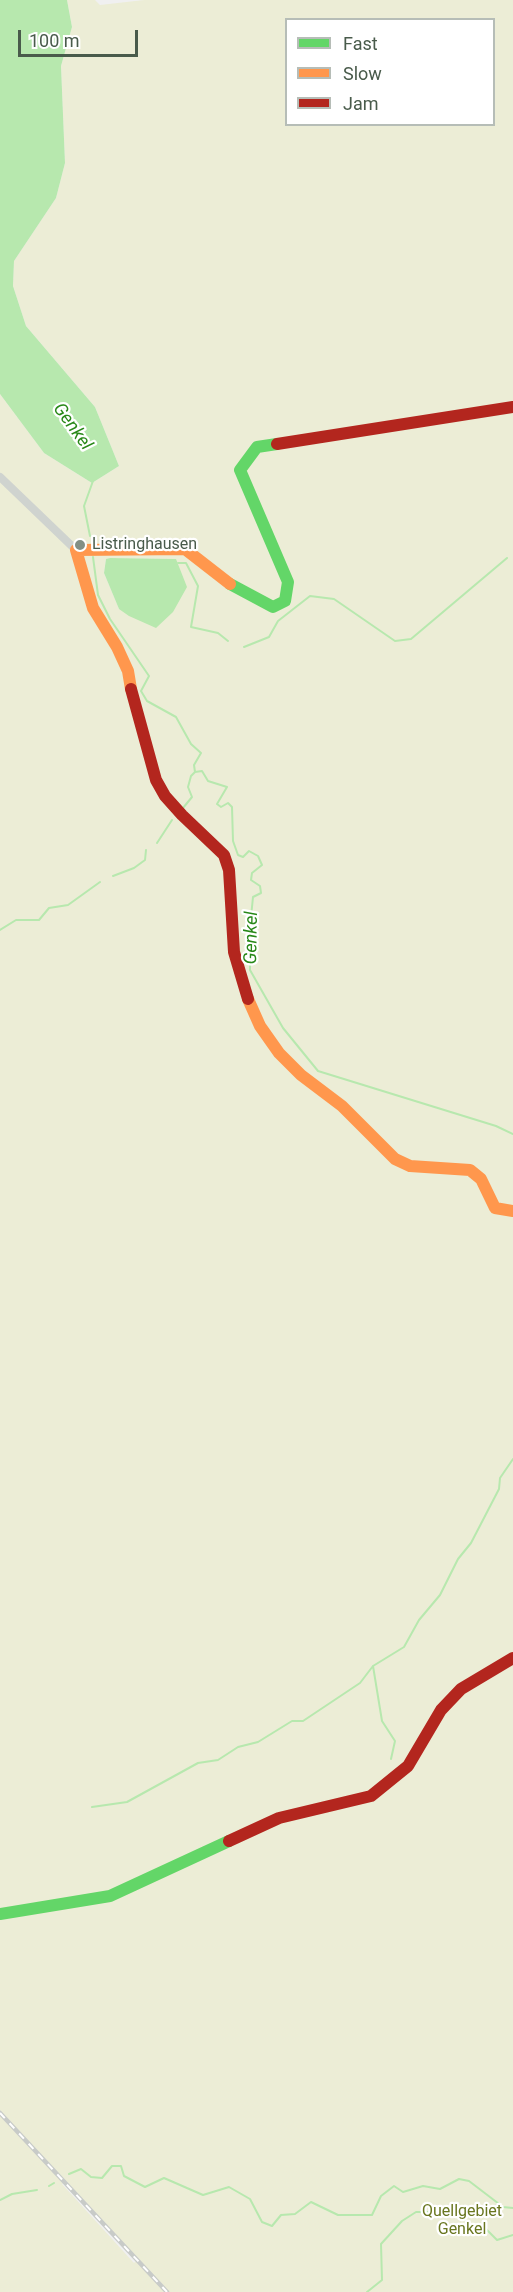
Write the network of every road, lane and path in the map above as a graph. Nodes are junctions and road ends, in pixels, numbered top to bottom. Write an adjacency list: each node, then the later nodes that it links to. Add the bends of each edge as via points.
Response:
1 (513, 408): 3 (street, via 256,447 240,470 288,582 285,601 273,607 237,589 185,549)
2 (0, 477): 3 (street)
3 (76, 550): 4 (street, via 93,608 128,671 156,780 182,815 224,855 229,870 234,951 244,993 260,1026 301,1075 342,1106 395,1159 410,1166 470,1170 481,1179 495,1208)
4 (513, 1211)
5 (513, 1658): 6 (street, via 461,1689 441,1710 408,1766 371,1796 279,1818 110,1896)
6 (0, 1914)

